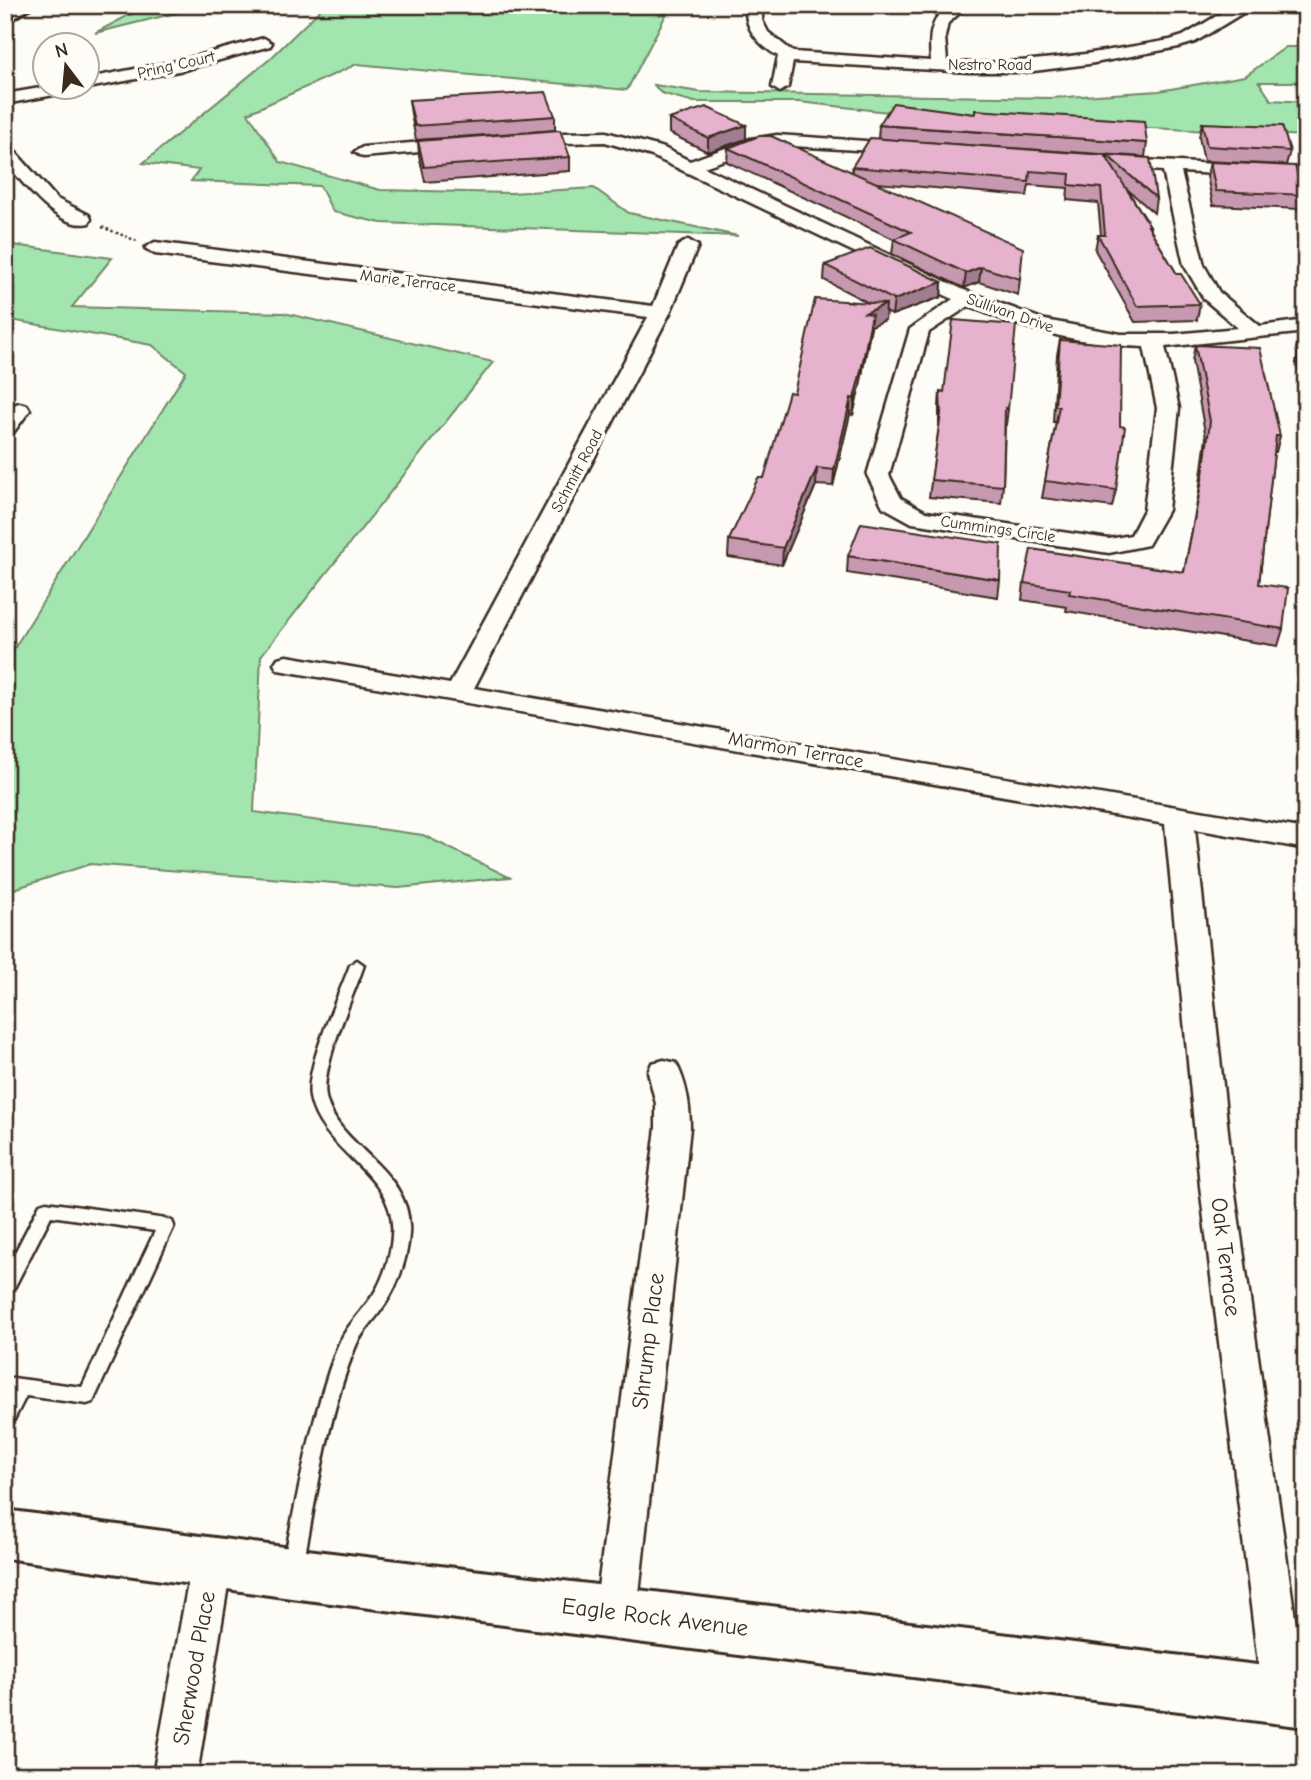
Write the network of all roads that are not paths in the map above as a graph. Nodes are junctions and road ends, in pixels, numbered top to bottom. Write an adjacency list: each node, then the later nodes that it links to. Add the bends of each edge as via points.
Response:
1 (28, 5): 7 (street)
2 (755, 5): 9 (street, via 755,24 763,37)
3 (962, 5): 10 (street, via 943,16 937,29)
4 (1246, 5): 10 (street, Nestro Road, via 1173,44 1048,65)
5 (1255, 5): 6 (street)
6 (1306, 9)
7 (5, 19)
8 (264, 43): 11 (street, Pring Court)
9 (786, 55): 10 (street, Nestro Road); 12 (street)
10 (939, 65)
11 (102, 80)
12 (780, 87)
13 (32, 94): 14 (street)
14 (5, 99)
15 (510, 140): 22 (street, via 606,138 631,143)
16 (483, 142): 19 (street)
17 (927, 150): 22 (street, via 777,140)
18 (5, 151): 24 (street, via 51,203)
19 (363, 152)
20 (1091, 162): 21 (street)
21 (1171, 166): 23 (street); 30 (street, via 1194,265 1211,295)
22 (688, 167): 27 (street, Sullivan Drive)
23 (1306, 174)
24 (82, 219)
25 (688, 246): 28 (street, Schmitt Road)
26 (155, 248): 28 (street, Marie Terrace)
27 (967, 299): 31 (street, Sullivan Drive, via 1062,331 1097,338); 31 (street, Cummings Circle, via 920,330 878,475 891,502 920,518 1110,546 1140,540 1156,510 1168,408)
28 (660, 313): 35 (street, Schmitt Road)
29 (1306, 326): 30 (street, Sullivan Drive)
30 (1255, 332): 31 (street, Sullivan Drive)
31 (1153, 340)
32 (19, 410): 33 (street)
33 (5, 428)
34 (287, 664): 35 (street, Marmon Terrace)
35 (459, 691): 36 (street, Marmon Terrace)
36 (1179, 817): 37 (street, Marmon Terrace); 47 (street, Oak Terrace, via 1217,1186)
37 (1306, 839)
38 (357, 965): 45 (lane, via 321,1069 318,1096 328,1117 393,1192 401,1224 396,1261 382,1297 347,1344 311,1475)
39 (664, 1072): 46 (street, Shrump Place, via 673,1104 673,1128)
40 (5, 1289): 41 (lane, via 46,1209 166,1226 87,1396)
41 (13, 1387): 42 (lane)
42 (5, 1420)
43 (5, 1534): 44 (main road, Eagle Rock Avenue)
44 (212, 1561): 45 (main road, Eagle Rock Avenue); 48 (street, Sherwood Place)
45 (291, 1573): 46 (main road, Eagle Rock Avenue)
46 (616, 1612): 47 (main road, Eagle Rock Avenue)
47 (1295, 1697)
48 (175, 1775)

